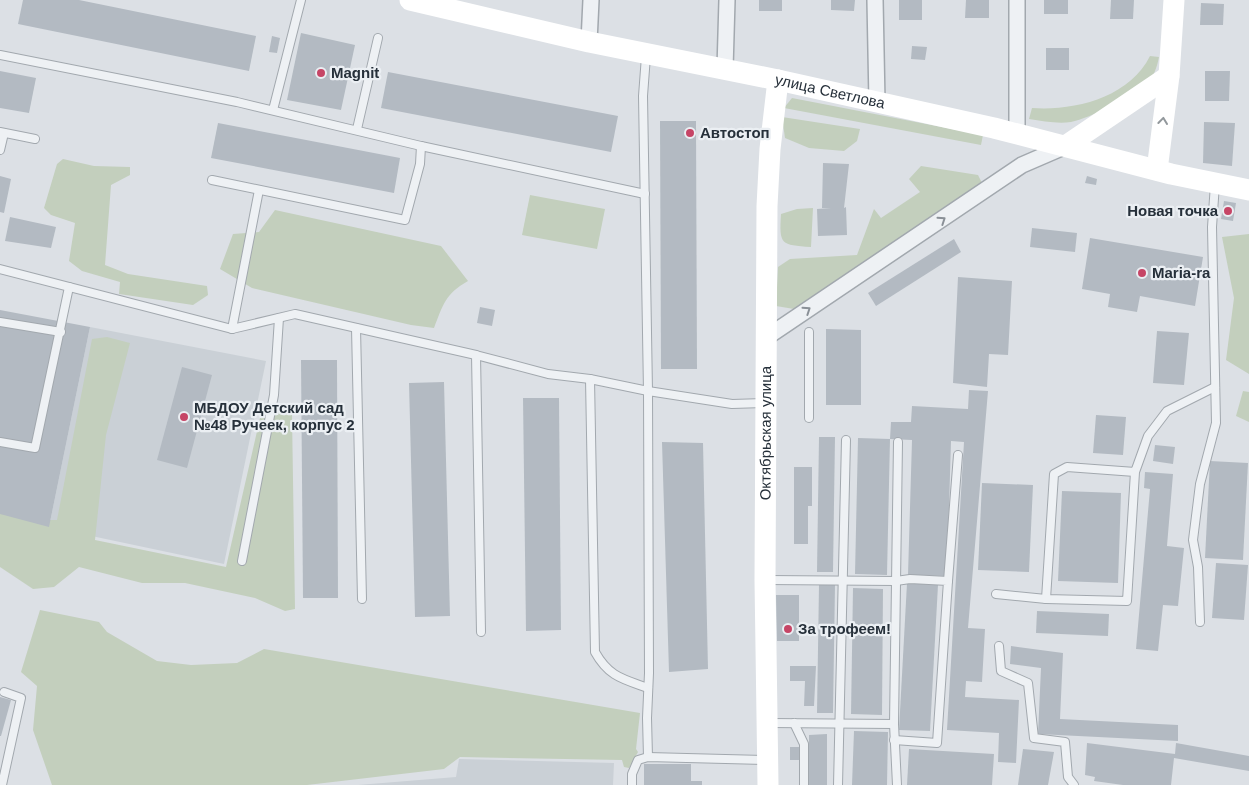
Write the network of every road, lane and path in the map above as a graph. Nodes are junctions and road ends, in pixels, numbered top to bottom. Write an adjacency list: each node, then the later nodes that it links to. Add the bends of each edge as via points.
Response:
1 (301, 0): 16 (lane)
2 (412, 0): 9 (main road, улица Светлова)
3 (591, 0): 9 (street)
4 (727, 0): 12 (street)
5 (875, 0): 15 (street)
6 (1017, 0): 19 (street)
7 (1174, 0): 13 (main road)
8 (378, 38): 17 (lane)
9 (588, 42): 10 (main road, улица Светлова)
10 (646, 54): 12 (main road, улица Светлова); 29 (lane, via 643,96)
11 (0, 55): 16 (lane)
12 (725, 69): 14 (main road, улица Светлова)
13 (1169, 76): 21 (main road); 24 (main road, one-way to 13)
14 (778, 80): 15 (main road, улица Светлова); 38 (main road, Октябрьская улица, via 767,193)
15 (877, 102): 19 (main road, улица Светлова)
16 (273, 110): 17 (lane)
17 (357, 129): 22 (lane)
18 (2, 133): 20 (lane); 23 (lane)
19 (1017, 133): 21 (main road, улица Светлова)
20 (35, 139)
21 (1067, 145): 24 (main road, улица Светлова); 38 (street, one-way to 21, via 1022,165)
22 (421, 146): 27 (lane, via 420,164 405,220); 29 (lane)
23 (0, 150)
24 (1157, 170): 26 (main road, улица Светлова)
25 (212, 180): 27 (lane)
26 (1215, 184): 28 (main road, улица Светлова); 41 (lane, via 1212,228)
27 (259, 190): 35 (lane)
28 (1249, 190)
29 (645, 194): 42 (lane)
30 (0, 269): 31 (lane)
31 (69, 287): 35 (lane); 36 (lane)
32 (279, 318): 34 (lane, via 295,314); 35 (lane); 50 (lane, via 274,394)
33 (0, 322): 36 (lane)
34 (356, 328): 39 (lane); 56 (lane)
35 (232, 329)
36 (60, 332): 46 (lane, via 35,448)
37 (809, 332): 44 (lane)
38 (767, 338): 43 (main road, Октябрьская улица)
39 (476, 355): 40 (lane, via 548,374); 59 (lane)
40 (590, 379): 42 (lane); 61 (lane, via 596,652 603,666 617,677)
41 (1215, 388): 49 (lane, via 1167,411 1148,436); 58 (lane, via 1216,423 1200,484 1193,540 1198,567)
42 (648, 391): 43 (lane, via 732,404); 61 (lane)
43 (766, 403): 51 (main road, Октябрьская улица)
44 (809, 418)
45 (846, 440): 52 (lane)
46 (0, 442)
47 (898, 442): 53 (lane)
48 (958, 455): 54 (lane)
49 (1135, 472): 57 (lane, via 1066,466 1054,474); 57 (lane, via 1127,601)
50 (242, 561)
51 (765, 580): 52 (lane); 63 (main road, Октябрьская улица)
52 (843, 581): 53 (lane); 65 (lane)
53 (896, 581): 54 (lane); 66 (lane)
54 (948, 581): 67 (lane, via 937,743)
55 (996, 594): 57 (lane)
56 (362, 599)
57 (1046, 599)
58 (1200, 622)
59 (480, 632)
60 (999, 646): 76 (lane, via 1001,671 1028,683 1034,738 1065,742 1068,777)
61 (648, 688): 68 (lane)
62 (4, 692): 70 (lane, via 21,698)
63 (768, 723): 64 (lane); 69 (main road, Октябрьская улица)
64 (794, 724): 65 (lane); 73 (lane, via 804,744)
65 (838, 724): 66 (lane); 74 (lane)
66 (894, 724): 67 (lane)
67 (894, 740): 75 (lane)
68 (648, 757): 69 (lane); 71 (lane, via 638,760 632,774)
69 (768, 760): 72 (main road, Октябрьская улица)
70 (2, 785)
71 (632, 785)
72 (768, 785)
73 (804, 785)
74 (838, 785)
75 (897, 785)
76 (1074, 785)

